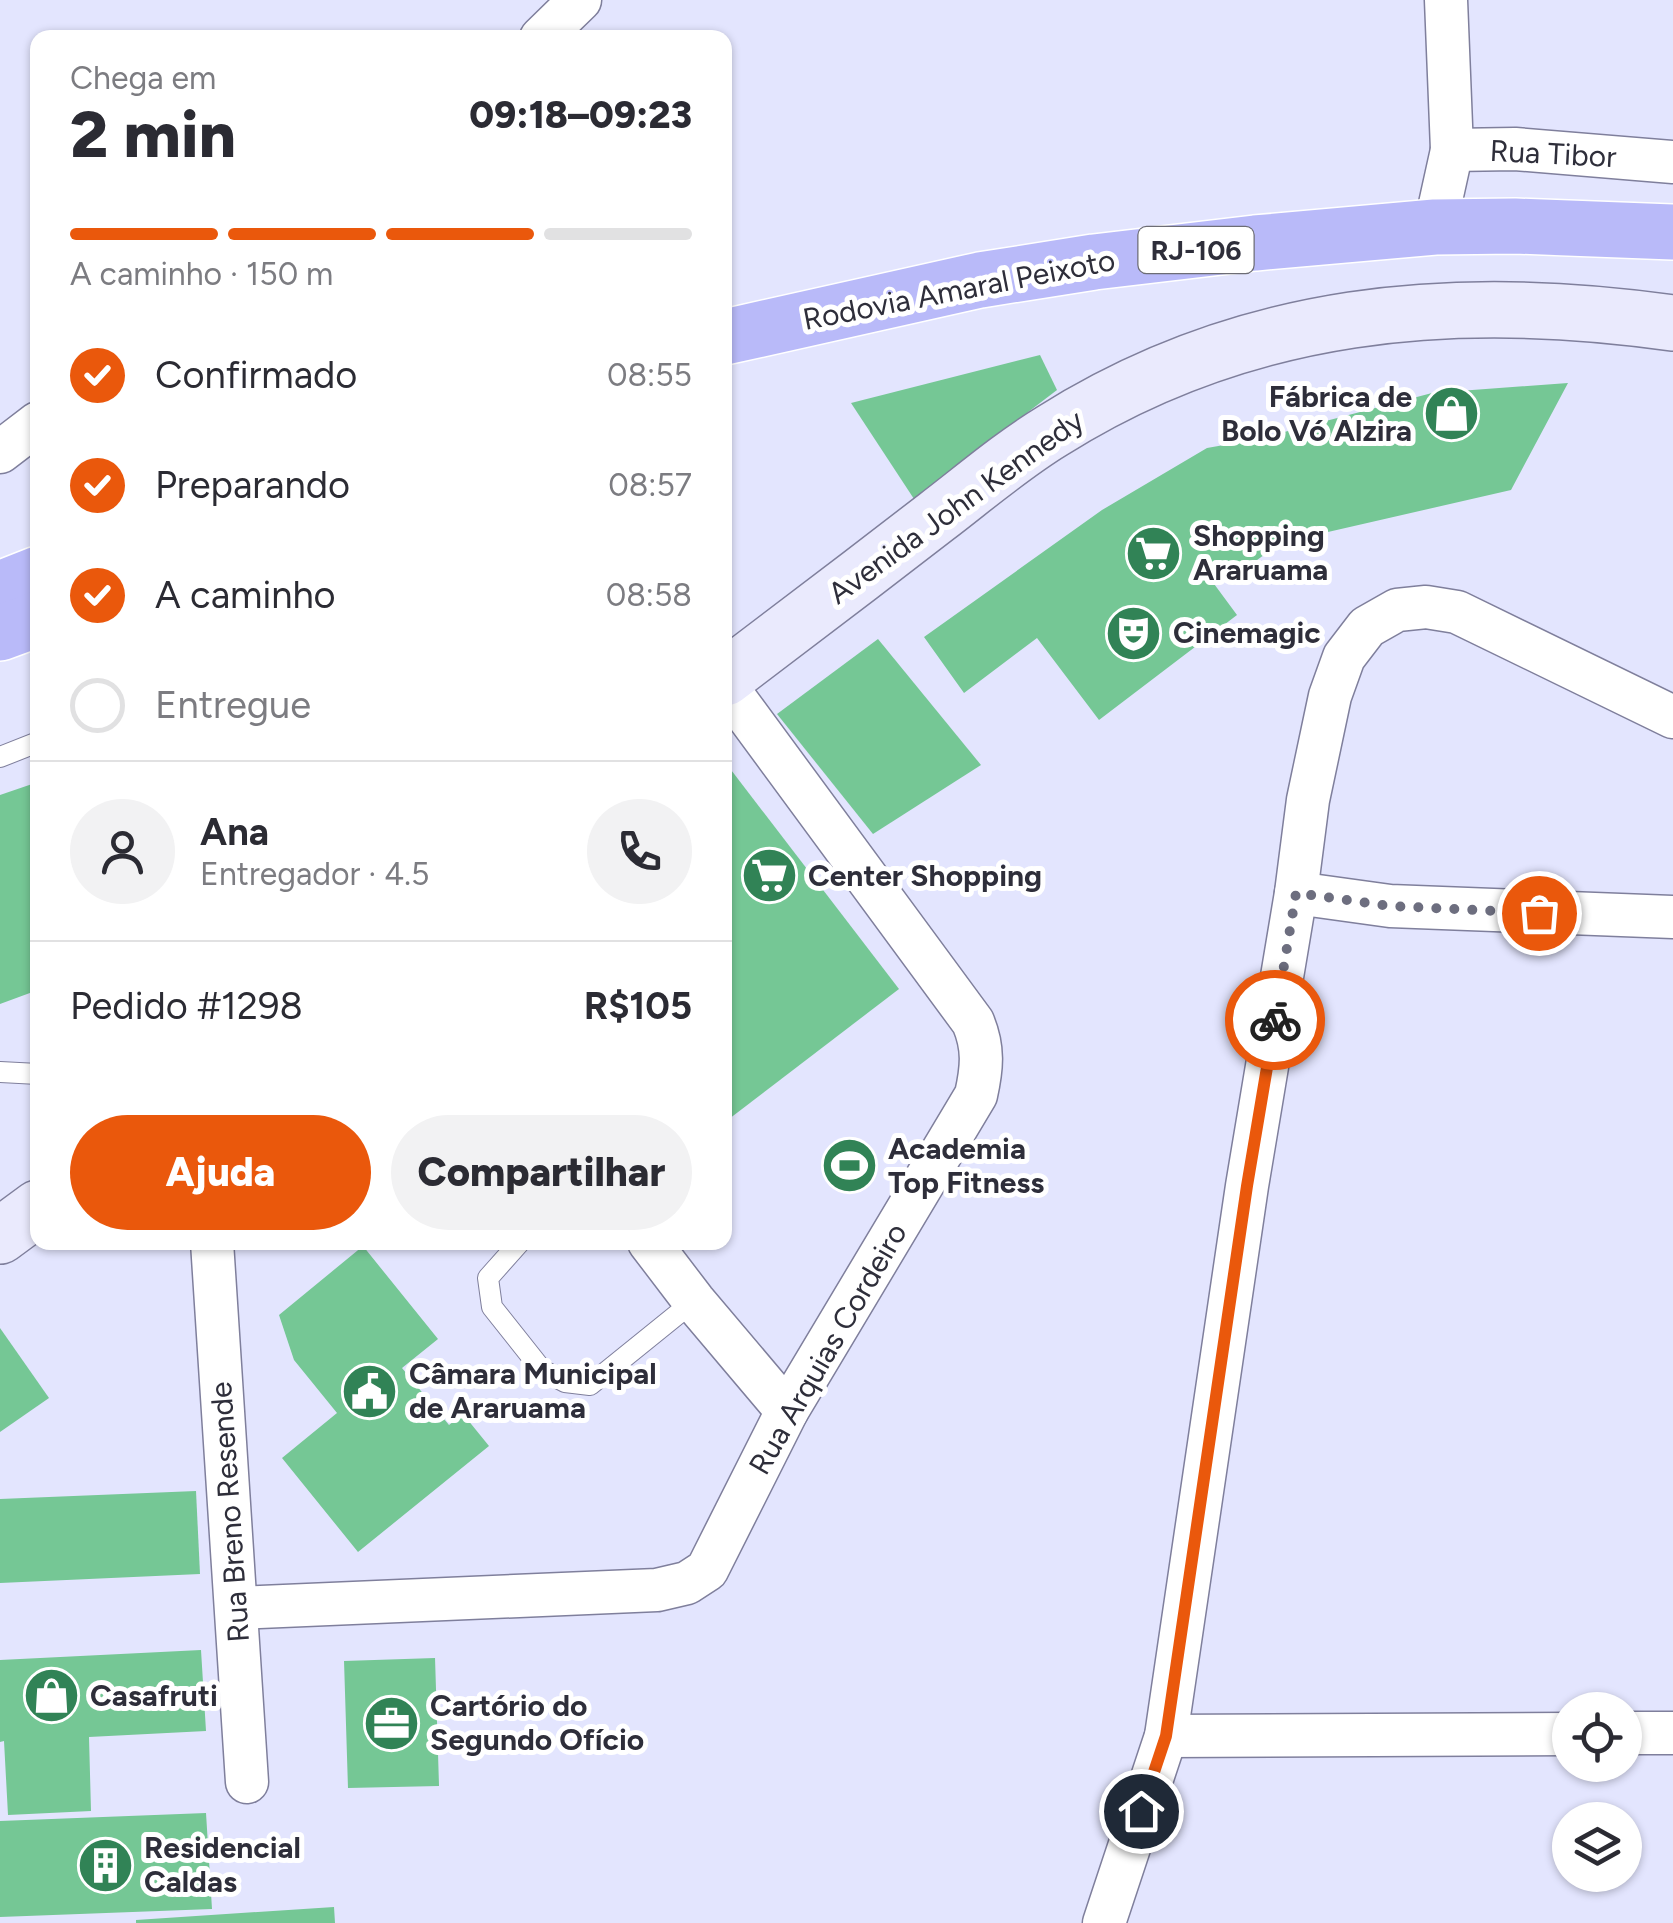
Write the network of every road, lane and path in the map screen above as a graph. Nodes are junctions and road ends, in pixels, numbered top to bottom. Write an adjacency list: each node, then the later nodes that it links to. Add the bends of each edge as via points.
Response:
1 (580, 0): 3 (street)
2 (1446, 0): 4 (street)
3 (550, 30)
4 (1452, 150): 5 (street, Rua Tibor); 6 (street, Rua Tibor)
5 (1673, 162)
6 (1434, 227): 7 (highway, Rodovia Amaral Peixoto / RJ-106); 9 (highway, Rodovia Amaral Peixoto / RJ-106, via 1094,262 980,280)
7 (1673, 232)
8 (1673, 323): 14 (main road, Avenida John Kennedy, via 1595,312 1390,314 1244,342 1050,432)
9 (732, 335)
10 (30, 429): 11 (street)
11 (0, 452)
12 (30, 593): 13 (highway)
13 (19, 619)
14 (732, 677)
15 (732, 692): 29 (street, Rua Arquias Cordeiro, via 974,1022 982,1042 976,1096)
16 (1673, 718): 19 (street, via 1456,612 1397,610 1368,627 1344,657 1330,696)
17 (30, 745): 18 (lane)
18 (0, 757)
19 (1296, 893): 20 (street, via 1390,906); 34 (street)
20 (1673, 917)
21 (0, 1072): 22 (lane)
22 (30, 1074)
23 (30, 1214): 24 (main road)
24 (0, 1236)
25 (213, 1250): 30 (street, Rua Breno Resende)
26 (513, 1250): 28 (lane, via 488,1278 492,1307 542,1370 565,1382 590,1385)
27 (656, 1250): 28 (street)
28 (694, 1301): 29 (street)
29 (788, 1411): 30 (street, Rua Arquias Cordeiro, via 707,1570 687,1584)
30 (237, 1608): 35 (street, Rua Breno Resende)
31 (1642, 1733): 32 (street)
32 (1673, 1733)
33 (1552, 1734): 34 (street)
34 (1166, 1736): 36 (street)
35 (248, 1782)
36 (1104, 1923)

